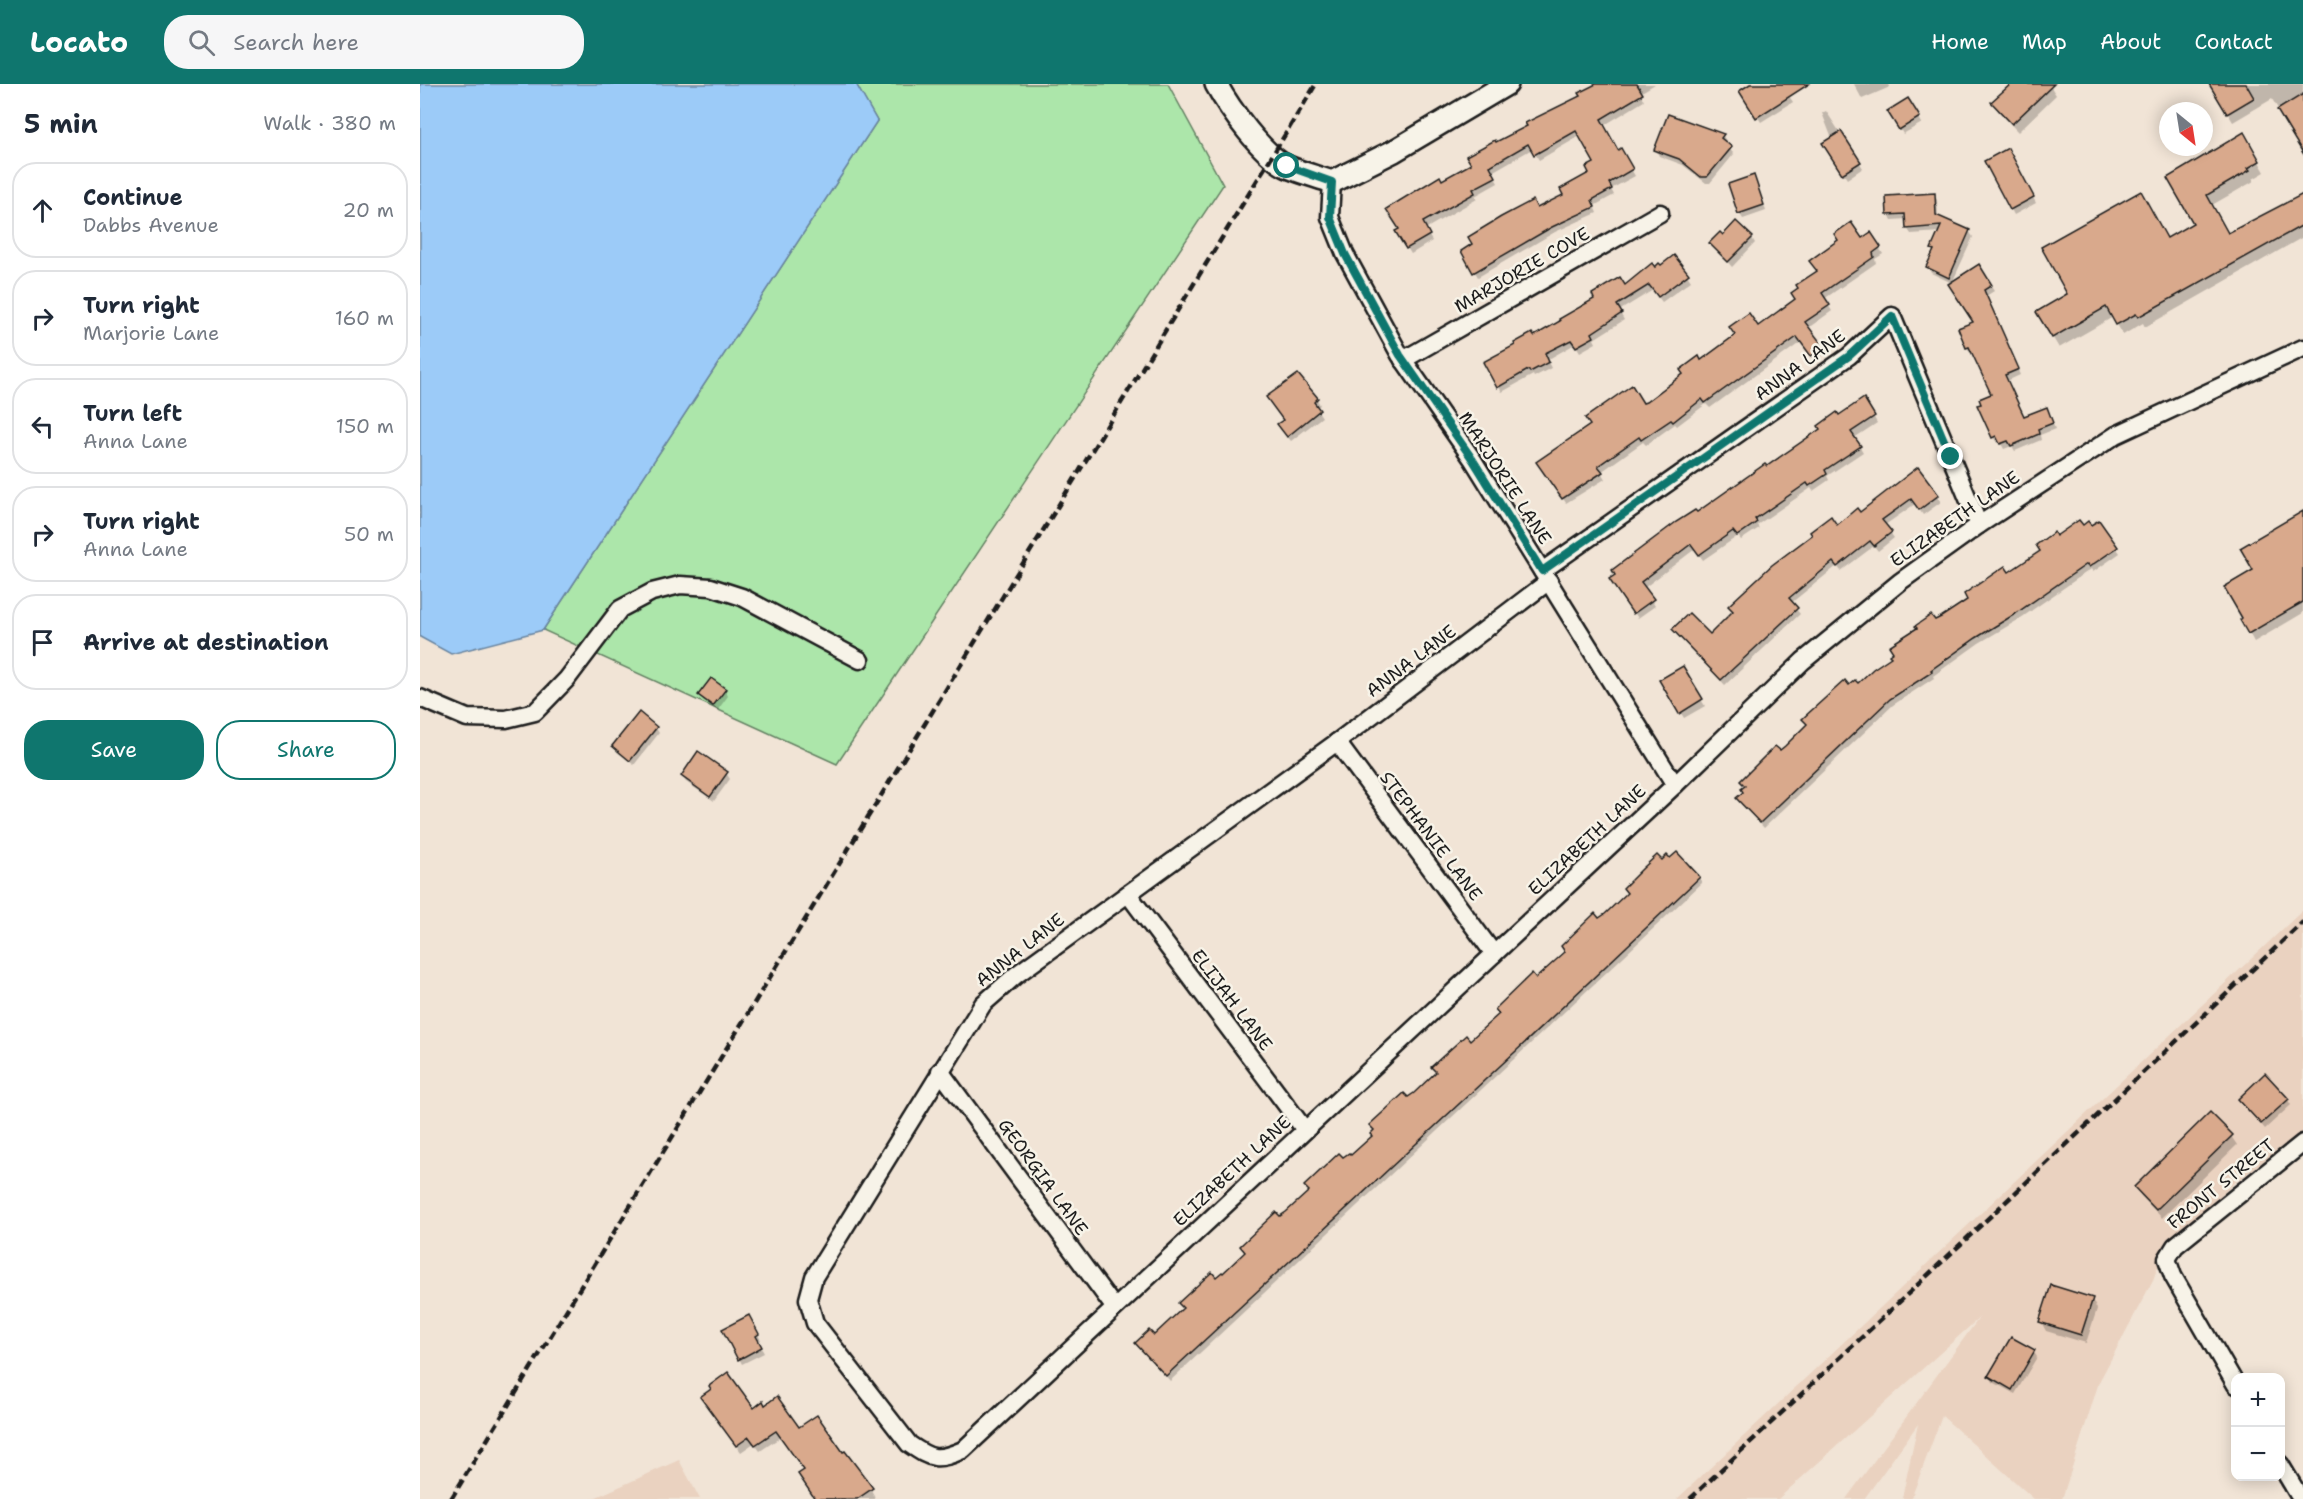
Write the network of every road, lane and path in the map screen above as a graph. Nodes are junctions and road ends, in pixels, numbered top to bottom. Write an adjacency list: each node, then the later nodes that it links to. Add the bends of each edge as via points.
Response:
1 (1216, 84): 3 (street, via 1227,105 1272,157)
2 (1507, 84): 3 (street, via 1394,151)
3 (1332, 182): 6 (street, MARJORIE LANE, via 1330,217 1345,254)
4 (1660, 213): 6 (street, MARJORIE COVE)
5 (2303, 348): 7 (street, ELIZABETH LANE, via 2116,435)
6 (1403, 360): 8 (street, MARJORIE LANE, via 1473,460)
7 (1979, 525): 8 (street, ANNA LANE, via 1892,316 1849,356); 12 (street, ELIZABETH LANE, via 1900,581 1804,659)
8 (1545, 576): 11 (street, ANNA LANE); 12 (street, MARJORIE LANE)
9 (860, 660): 10 (street, via 742,597 711,587 680,585 652,592 620,609 567,679 535,712 506,719 467,718)
10 (420, 698)
11 (1337, 742): 13 (street, ANNA LANE); 14 (street, STEPHANIE LANE)
12 (1676, 785): 14 (street, ELIZABETH LANE)
13 (1128, 894): 15 (street, ANNA LANE, via 982,1004); 16 (street, ELIJAH LANE)
14 (1494, 954): 16 (street, ELIZABETH LANE)
15 (940, 1071): 18 (street, GEORGIA LANE); 20 (street, ANNA LANE, via 814,1277 808,1299 815,1323 909,1444 926,1456 945,1458)
16 (1305, 1130): 18 (street, ELIZABETH LANE)
17 (2303, 1143): 19 (street, FRONT STREET, via 2175,1246 2167,1259)
18 (1114, 1307): 20 (street, ELIZABETH LANE)
19 (2231, 1378)
20 (963, 1450)
21 (2285, 1472): 22 (street)
22 (2301, 1499)

